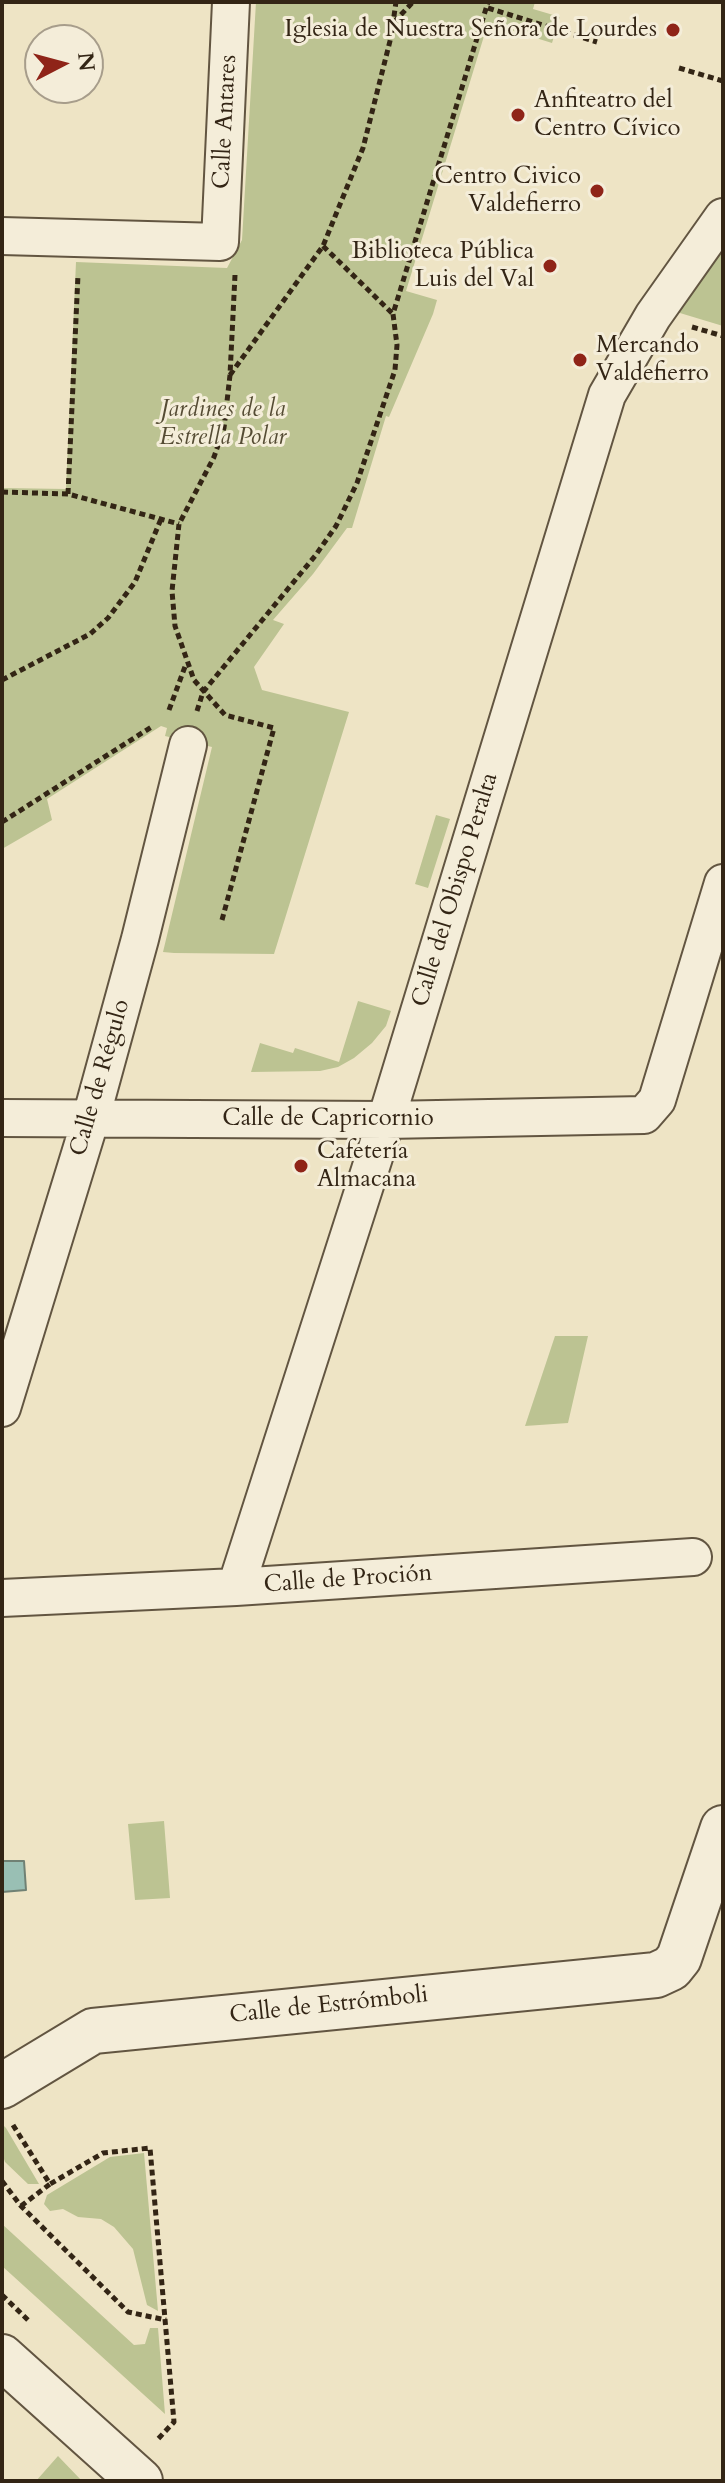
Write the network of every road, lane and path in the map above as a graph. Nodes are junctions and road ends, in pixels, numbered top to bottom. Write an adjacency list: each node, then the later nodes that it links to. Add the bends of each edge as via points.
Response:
1 (231, 2): 13 (street, Calle Antares)
2 (396, 2): 5 (path)
3 (413, 2): 5 (path)
4 (488, 5): 6 (path); 14 (path)
5 (393, 22): 12 (path, via 363,148)
6 (597, 42)
7 (679, 68): 8 (path)
8 (723, 81)
9 (723, 217): 31 (street, Calle del Obispo Peralta, via 653,316 607,395)
10 (2, 236): 11 (street)
11 (79, 238): 13 (street); 17 (path)
12 (323, 246): 14 (path); 15 (path)
13 (227, 257): 15 (path)
14 (393, 314): 22 (path, via 395,370 348,505 315,556)
15 (230, 375): 19 (path, via 219,444)
16 (2, 492): 17 (path)
17 (68, 494): 18 (path)
18 (161, 519): 19 (path); 21 (path, via 135,582 108,618 90,634)
19 (179, 524): 20 (path, via 172,609)
20 (186, 663): 22 (path); 23 (path)
21 (2, 680)
22 (203, 692): 25 (path); 28 (path, via 225,715 274,728)
23 (166, 715)
24 (160, 722): 26 (path)
25 (188, 745): 30 (street, Calle de Régulo)
26 (2, 822)
27 (723, 883): 31 (street, Calle de Capricornio, via 657,1100 644,1115)
28 (222, 920)
29 (2, 1118): 30 (street, Calle de Capricornio)
30 (91, 1118): 31 (street, Calle de Capricornio); 32 (street, Calle de Régulo)
31 (386, 1120): 34 (street, Calle del Obispo Peralta)
32 (2, 1408)
33 (693, 1557): 34 (street, Calle de Proción)
34 (236, 1587): 35 (street, Calle de Proción)
35 (2, 1598)
36 (723, 1828): 37 (street, Calle de Estrómboli, via 679,1958 656,1975 93,2031)
37 (6, 2103): 39 (path)
38 (2, 2181): 40 (path)
39 (50, 2184): 40 (path); 41 (path, via 103,2153 150,2148)
40 (21, 2206): 41 (path, via 128,2312)
41 (166, 2320): 43 (path, via 174,2422)
42 (2, 2357): 43 (street)
43 (139, 2468)

